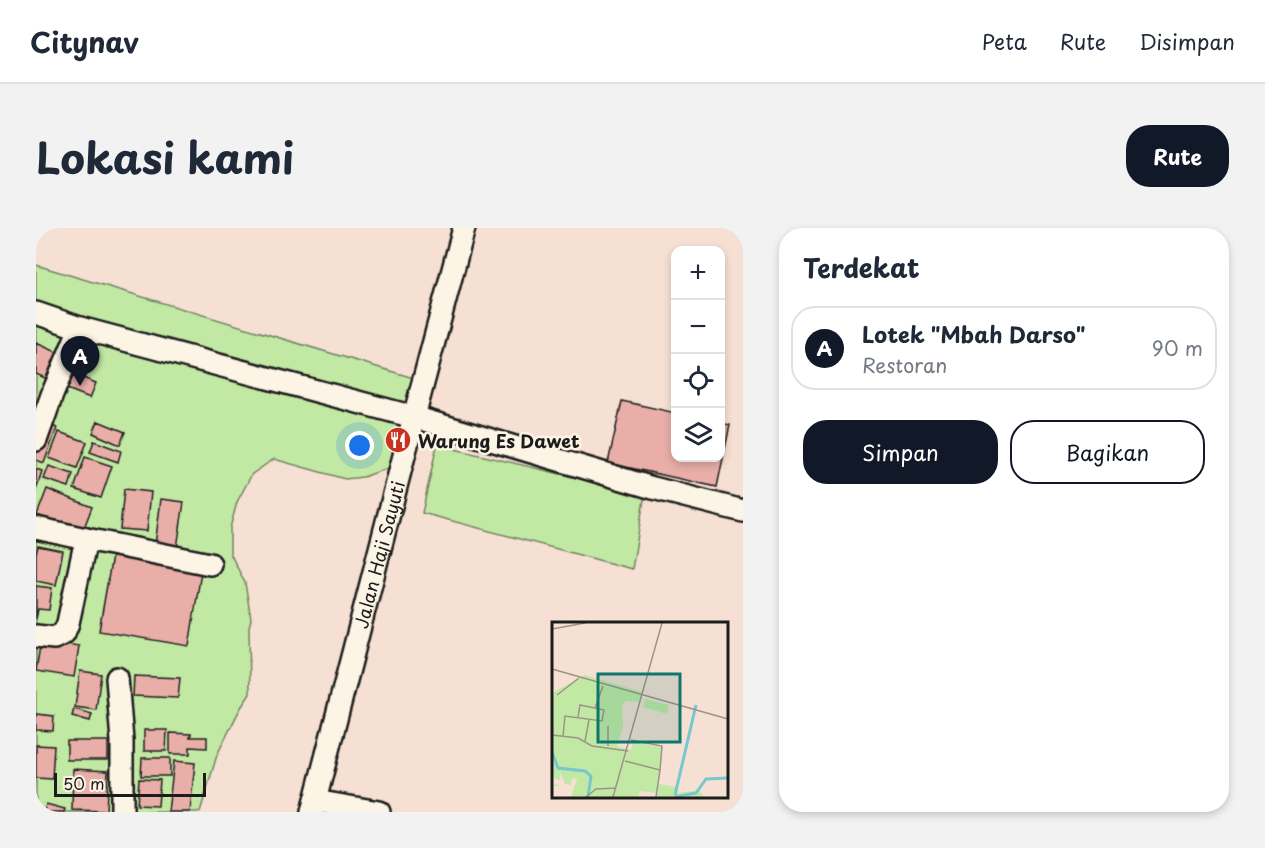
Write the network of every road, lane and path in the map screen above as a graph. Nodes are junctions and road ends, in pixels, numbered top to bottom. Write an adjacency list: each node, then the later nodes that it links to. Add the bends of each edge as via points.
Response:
1 (464, 228): 4 (street, Jalan Haji Sayuti)
2 (36, 313): 3 (street)
3 (80, 328): 4 (street); 5 (street)
4 (414, 417): 6 (street); 12 (street, Jalan Haji Sayuti)
5 (36, 440)
6 (743, 511)
7 (36, 528): 8 (street)
8 (86, 539): 9 (street); 10 (street, via 64,633 54,638)
9 (210, 564)
10 (36, 636)
11 (117, 678): 13 (street)
12 (314, 806): 14 (street)
13 (122, 812)
14 (379, 812)

